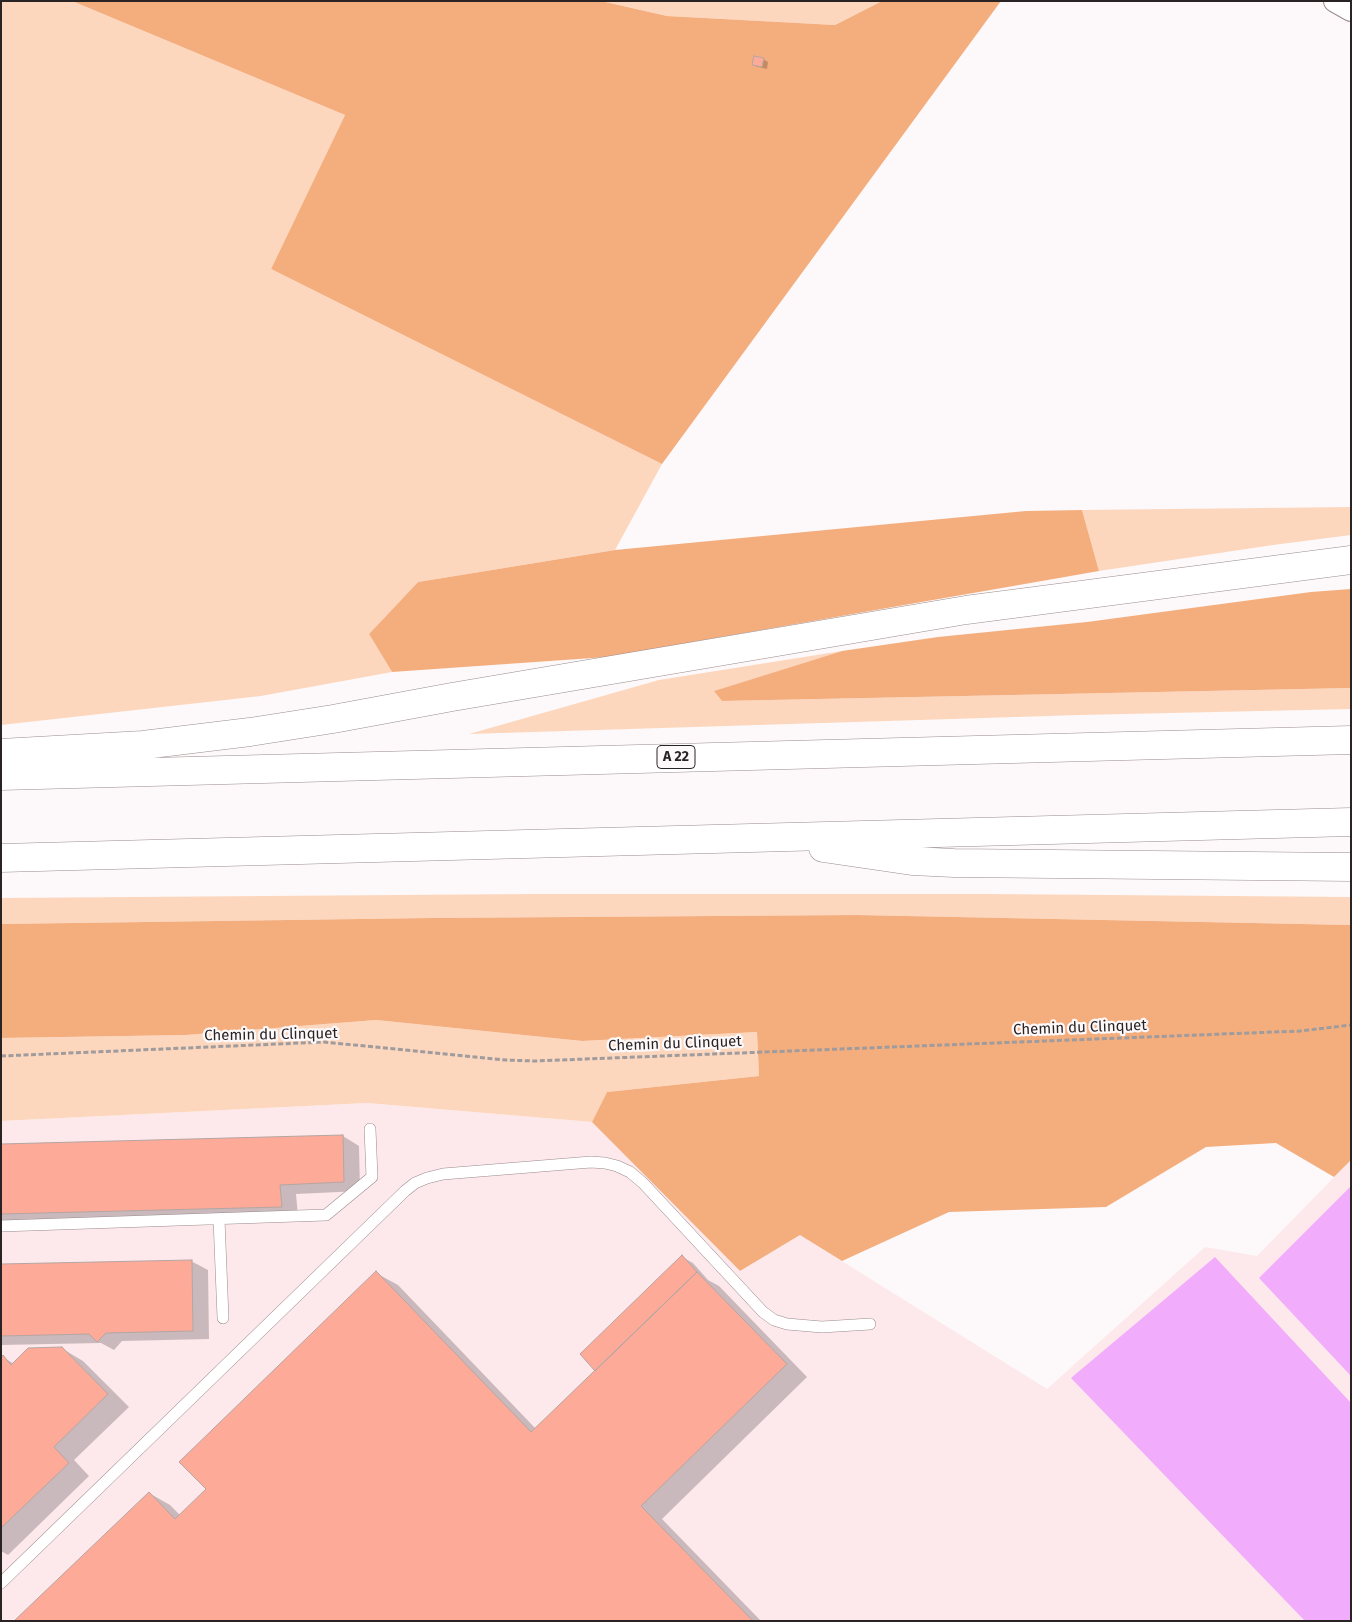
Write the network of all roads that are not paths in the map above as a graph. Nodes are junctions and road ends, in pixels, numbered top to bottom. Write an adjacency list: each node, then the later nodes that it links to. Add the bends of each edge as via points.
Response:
1 (1334, 1): 2 (street)
2 (1351, 10)
3 (1351, 560): 5 (highway, via 966,610 250,732 143,745)
4 (1351, 740): 6 (highway, A 22)
5 (1, 754)
6 (1, 776)
7 (1351, 822): 8 (highway)
8 (760, 838): 9 (highway); 10 (highway, via 869,856 946,863)
9 (1, 858)
10 (1351, 867)
11 (370, 1129): 12 (lane, via 372,1177 326,1215)
12 (219, 1219): 13 (lane); 14 (lane)
13 (1, 1226)
14 (223, 1318)
15 (870, 1324): 16 (lane, via 813,1327 774,1320 643,1184 618,1166 591,1162 442,1174 428,1178 404,1191)
16 (1, 1583)

